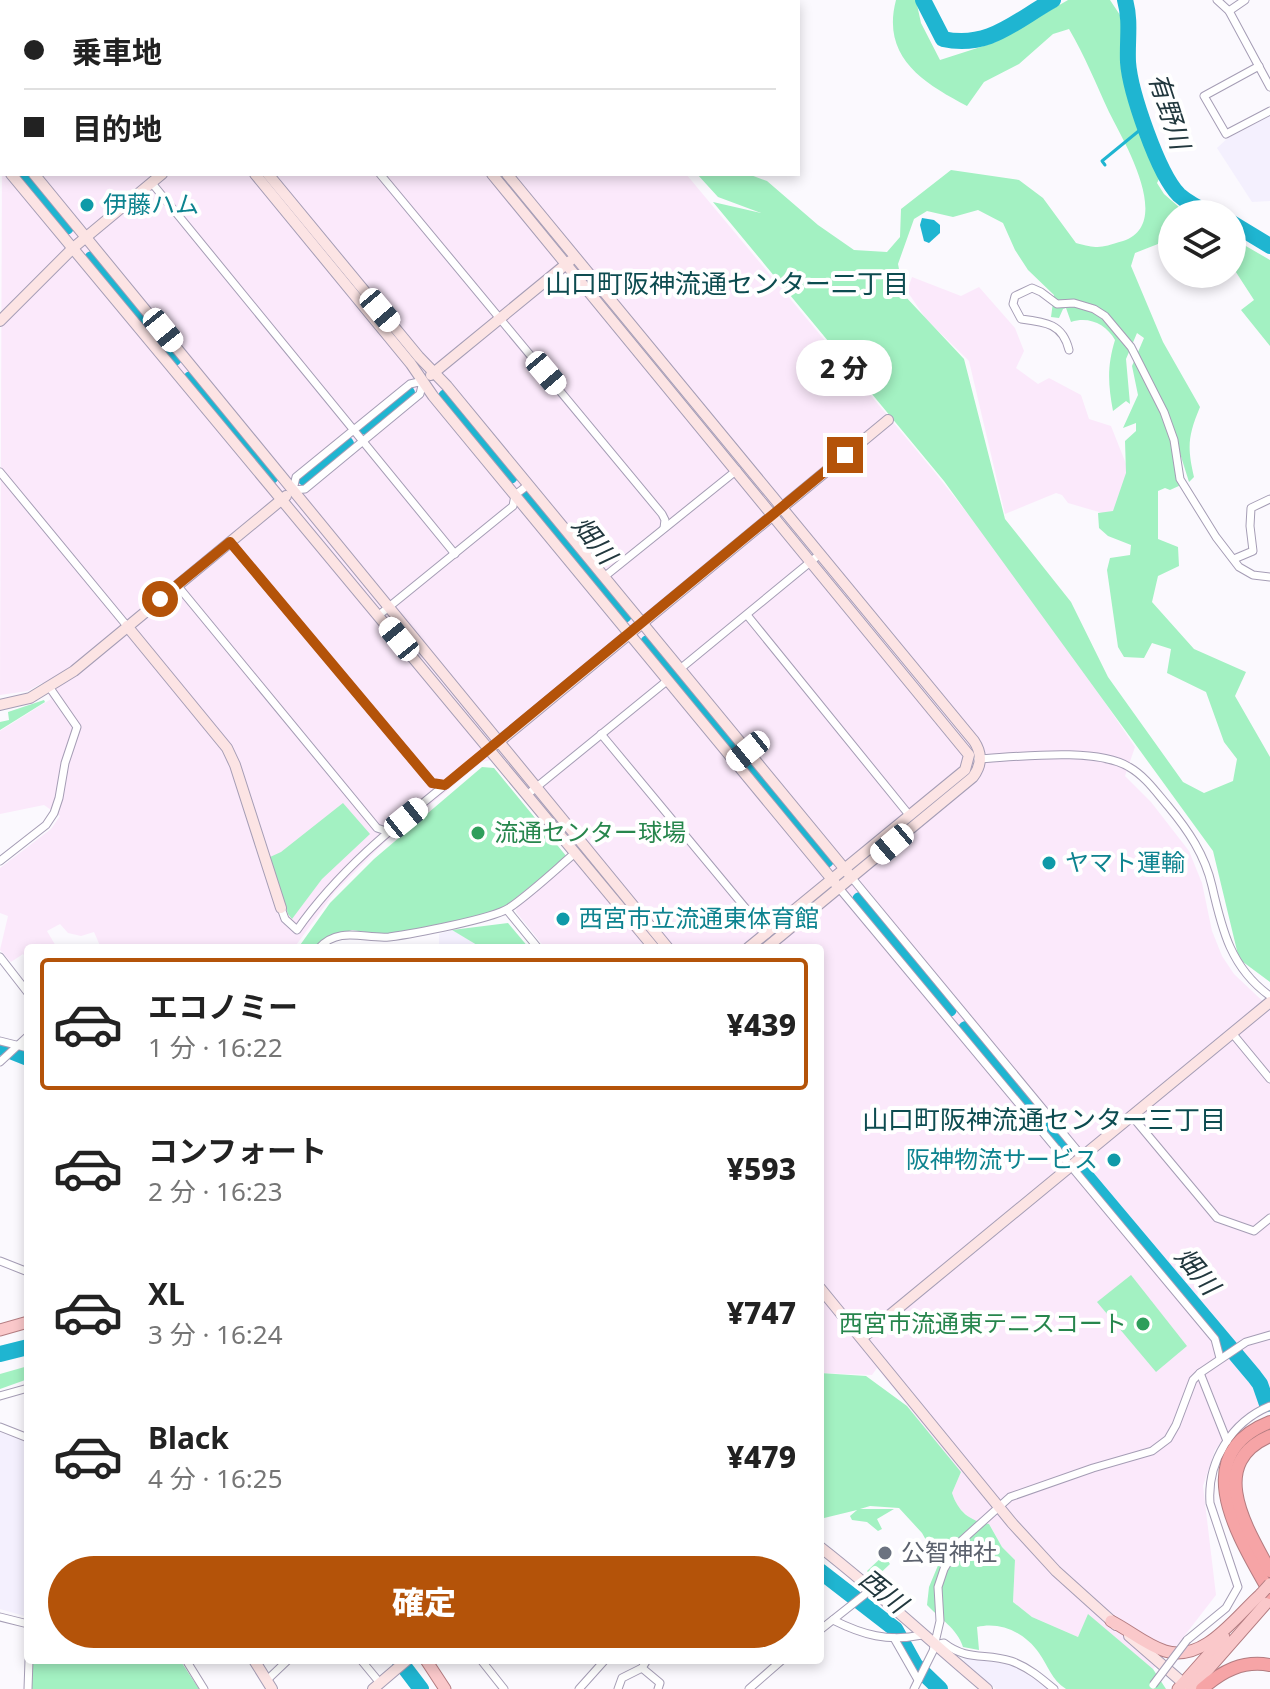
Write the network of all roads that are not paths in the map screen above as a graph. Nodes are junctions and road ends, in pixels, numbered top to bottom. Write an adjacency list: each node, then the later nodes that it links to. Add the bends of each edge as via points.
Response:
1 (1217, 0): 3 (street)
2 (1245, 0): 3 (street)
3 (1229, 11): 4 (street)
4 (1259, 66): 5 (street); 6 (street, via 1204,96 1226,134)
5 (1270, 87)
6 (1270, 111)
7 (13, 176): 18 (street)
8 (36, 176): 17 (street)
9 (159, 176): 15 (street)
10 (257, 176): 16 (street)
11 (269, 176): 16 (street)
12 (382, 176): 21 (street)
13 (494, 176): 19 (street)
14 (508, 176): 19 (street)
15 (151, 182): 17 (street); 29 (street)
16 (292, 212): 20 (street)
17 (86, 237): 18 (street); 24 (street)
18 (73, 248): 22 (street); 26 (street)
19 (570, 260): 21 (street); 31 (street)
20 (358, 291): 25 (street); 27 (street)
21 (501, 318): 25 (street); 39 (street, via 662,514)
22 (0, 321)
23 (1069, 350): 43 (street, via 1059,328 1021,319 1015,296 1032,288 1057,304 1094,309 1131,347 1164,412 1180,479)
24 (190, 363): 26 (street); 34 (street)
25 (434, 372): 27 (street); 33 (street)
26 (177, 374): 36 (street)
27 (423, 381): 29 (street, via 410,384); 30 (street, via 420,394); 35 (street)
28 (888, 420): 38 (street)
29 (355, 429): 30 (street); 34 (street, via 296,477)
30 (362, 442): 34 (street, via 305,489); 41 (street)
31 (741, 467): 38 (street); 39 (street)
32 (0, 472): 50 (street)
33 (528, 485): 35 (street); 44 (street)
34 (293, 490): 36 (street); 47 (street)
35 (515, 495): 41 (street, via 513,506); 51 (street)
36 (282, 499): 40 (street); 47 (street)
37 (1270, 499): 43 (street, via 1251,508 1253,551)
38 (777, 511): 42 (street); 49 (street)
39 (664, 528): 44 (street)
40 (230, 542): 46 (street); 61 (street, via 432,783)
41 (455, 554): 47 (street)
42 (816, 558): 48 (street); 59 (street, via 974,741)
43 (1234, 559): 45 (street, via 1253,575)
44 (604, 577): 49 (street)
45 (1270, 577)
46 (177, 585): 50 (street); 64 (street, via 377,828)
47 (383, 611): 57 (street)
48 (747, 615): 52 (street); 63 (street)
49 (642, 623): 51 (street); 52 (street)
50 (127, 626): 54 (street); 71 (street, via 227,748)
51 (629, 634): 53 (street); 57 (street)
52 (680, 669): 58 (street)
53 (668, 680): 56 (street); 60 (street)
54 (50, 688): 55 (street); 66 (street, via 77,727 59,798 46,825)
55 (0, 705)
56 (601, 734): 62 (street); 73 (street)
57 (494, 746): 61 (street); 62 (street)
58 (748, 751): 60 (street); 67 (street)
59 (975, 759): 63 (street, via 973,777); 80 (street, via 1099,756 1140,775 1193,840 1208,870 1226,942 1241,968)
60 (735, 761): 69 (street)
61 (445, 785): 64 (street)
62 (532, 791): 65 (street); 77 (street)
63 (913, 819): 67 (street); 68 (street)
64 (389, 832): 71 (street, via 333,882 297,930)
65 (575, 853): 72 (street); 76 (street)
66 (0, 861)
67 (844, 868): 68 (street); 69 (street)
68 (852, 878): 70 (street); 81 (street)
69 (831, 879): 70 (street); 73 (street)
70 (839, 888): 73 (street); 82 (street)
71 (281, 908)
72 (507, 910): 74 (street, via 389,937 341,935); 75 (street)
73 (769, 941)
74 (326, 944)
75 (535, 944)
76 (651, 944)
77 (665, 944)
78 (0, 957): 79 (street)
79 (24, 988)
80 (1270, 999): 83 (street)
81 (962, 1012): 82 (street); 91 (street)
82 (949, 1022): 92 (street)
83 (1232, 1033): 89 (street); 90 (street)
84 (24, 1040): 86 (street)
85 (0, 1041): 86 (street)
86 (17, 1047): 87 (street); 88 (street)
87 (24, 1048)
88 (3, 1060)
89 (1270, 1079)
90 (1131, 1115): 91 (street); 93 (street, via 1217,1218 1254,1231)
91 (1081, 1155): 92 (street)
92 (1069, 1165): 100 (street); 101 (street, via 1215,1339)
93 (1270, 1218)
94 (0, 1261): 95 (street)
95 (24, 1270)
96 (824, 1293): 100 (street)
97 (24, 1323): 98 (main road)
98 (0, 1330)
99 (1270, 1335): 101 (street)
100 (862, 1338): 111 (street)
101 (1220, 1358): 102 (street)
102 (1200, 1373): 110 (street); 111 (street, via 1168,1439 1152,1451 1020,1493)
103 (24, 1389): 104 (street)
104 (0, 1396)
105 (1270, 1406): 110 (street, via 1250,1417)
106 (1270, 1422): 116 (highway, via 1240,1444 1225,1483 1230,1516)
107 (0, 1427): 108 (street)
108 (24, 1436)
109 (1270, 1436): 113 (highway, via 1242,1460 1235,1490 1244,1522)
110 (1227, 1441): 141 (street, bridge, via 1214,1462 1210,1503 1238,1587 1226,1608 1187,1640)
111 (1000, 1506): 119 (street, via 1056,1571); 124 (street, via 960,1542 944,1569)
112 (824, 1551): 115 (street)
113 (1270, 1571)
114 (1270, 1584): 116 (main road, bridge)
115 (868, 1592): 118 (street); 122 (street)
116 (1267, 1597): 119 (main road, via 1204,1646 1183,1654 1155,1647); 142 (main road)
117 (0, 1617): 120 (street)
118 (833, 1620): 121 (street); 123 (street, via 873,1637)
119 (1111, 1621): 142 (street)
120 (24, 1623)
121 (824, 1627)
122 (922, 1635): 123 (street); 124 (street)
123 (899, 1638): 138 (street)
124 (934, 1645): 138 (street); 152 (street); 153 (street, via 944,1643 961,1655 1007,1660)
125 (29, 1664): 143 (street)
126 (188, 1664): 144 (street)
127 (257, 1664): 139 (street)
128 (285, 1664): 139 (street)
129 (363, 1664): 140 (street)
130 (402, 1664): 140 (street)
131 (429, 1664): 145 (main road)
132 (487, 1664): 146 (street)
133 (600, 1664): 147 (street)
134 (644, 1664): 137 (street)
135 (777, 1664): 150 (street)
136 (1270, 1665): 154 (highway, via 1234,1667)
137 (642, 1668): 148 (street, via 622,1678); 149 (street, via 660,1683)
138 (919, 1679): 151 (street)
139 (270, 1685)
140 (377, 1686)
141 (1151, 1687)
142 (1184, 1687)
143 (28, 1689)
144 (204, 1689)
145 (445, 1689)
146 (504, 1689)
147 (579, 1689)
148 (618, 1689)
149 (658, 1689)
150 (749, 1689)
151 (914, 1689)
152 (987, 1689)
153 (1054, 1689)
154 (1202, 1689)

